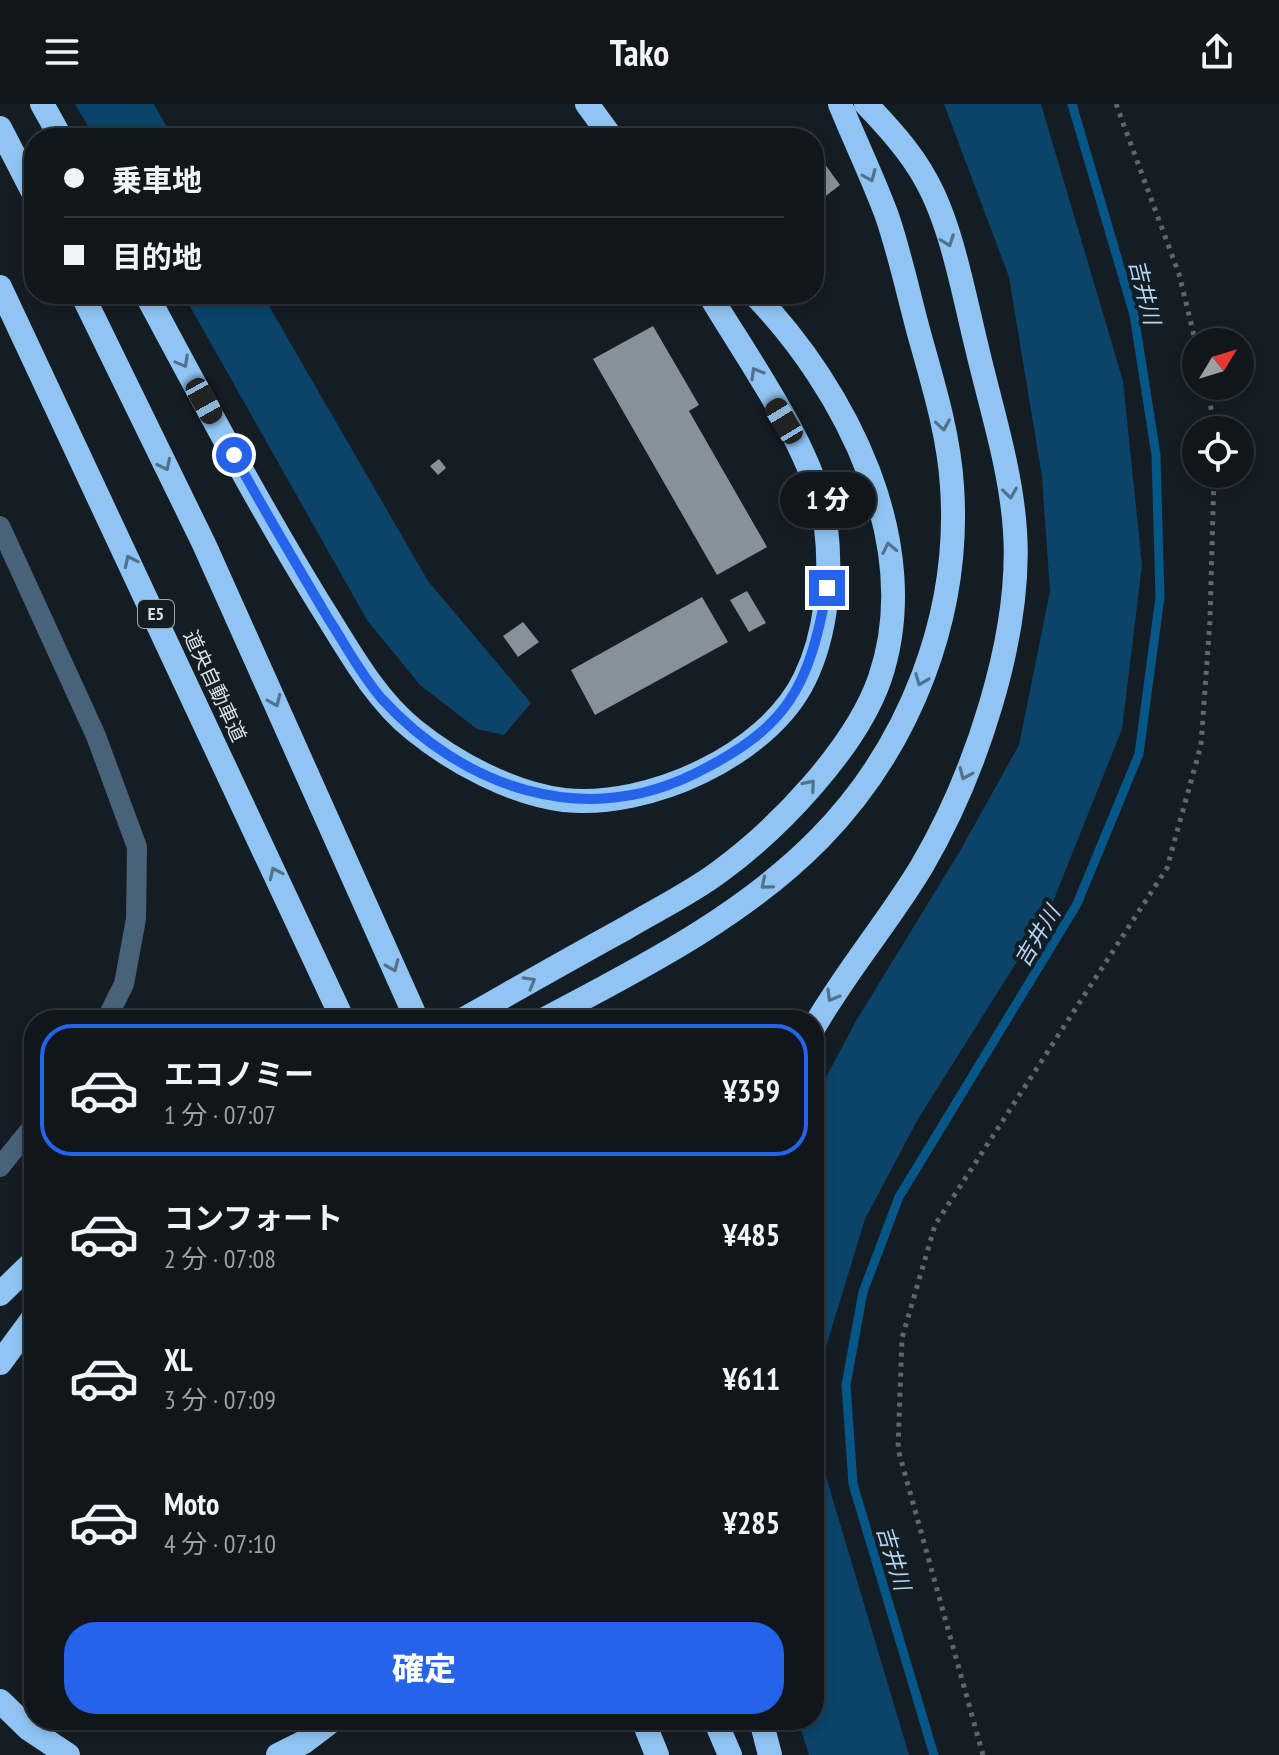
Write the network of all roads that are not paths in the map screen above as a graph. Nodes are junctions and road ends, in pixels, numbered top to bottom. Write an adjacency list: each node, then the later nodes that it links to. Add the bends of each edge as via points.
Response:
1 (42, 104): 6 (highway)
2 (587, 104): 7 (highway)
3 (840, 104): 21 (highway, one-way to 21, via 887,216 941,411 952,486 942,618 921,684 884,758 819,840 749,899)
4 (866, 104): 22 (highway, one-way to 22, via 927,180 956,263 1007,474 1015,533 1000,667 974,754 921,867)
5 (0, 128): 8 (highway)
6 (55, 128)
7 (605, 128)
8 (24, 175)
9 (0, 287): 15 (highway, 道央自動車道 / E5, one-way to 9)
10 (87, 304): 19 (highway, one-way to 19, via 204,544)
11 (152, 304): 12 (highway, one-way to 12, via 302,576 380,696 413,729 454,758 493,778 563,800 599,800 675,784 755,740 784,711 805,678 827,588 826,528 814,472)
12 (715, 304)
13 (762, 304): 20 (highway, one-way to 13, via 719,873 807,789 853,731 879,679 889,636 892,563 880,507 860,448 818,374)
14 (0, 526): 16 (street, via 96,736 137,847 136,919 124,984)
15 (308, 943): 17 (highway); 18 (highway, 道央自動車道 / E5)
16 (111, 1010)
17 (331, 1010)
18 (338, 1010)
19 (413, 1010)
20 (479, 1010)
21 (562, 1010)
22 (823, 1010)
23 (24, 1137): 24 (street)
24 (0, 1167)
25 (24, 1271): 26 (highway)
26 (0, 1294)
27 (24, 1331): 28 (highway)
28 (0, 1363)
29 (0, 1701): 30 (highway)
30 (24, 1724)
31 (30, 1730): 36 (highway)
32 (320, 1730): 37 (highway)
33 (647, 1730): 38 (highway)
34 (719, 1730): 39 (highway)
35 (764, 1730): 40 (highway)
36 (68, 1755)
37 (278, 1755)
38 (657, 1755)
39 (730, 1755)
40 (770, 1755)

